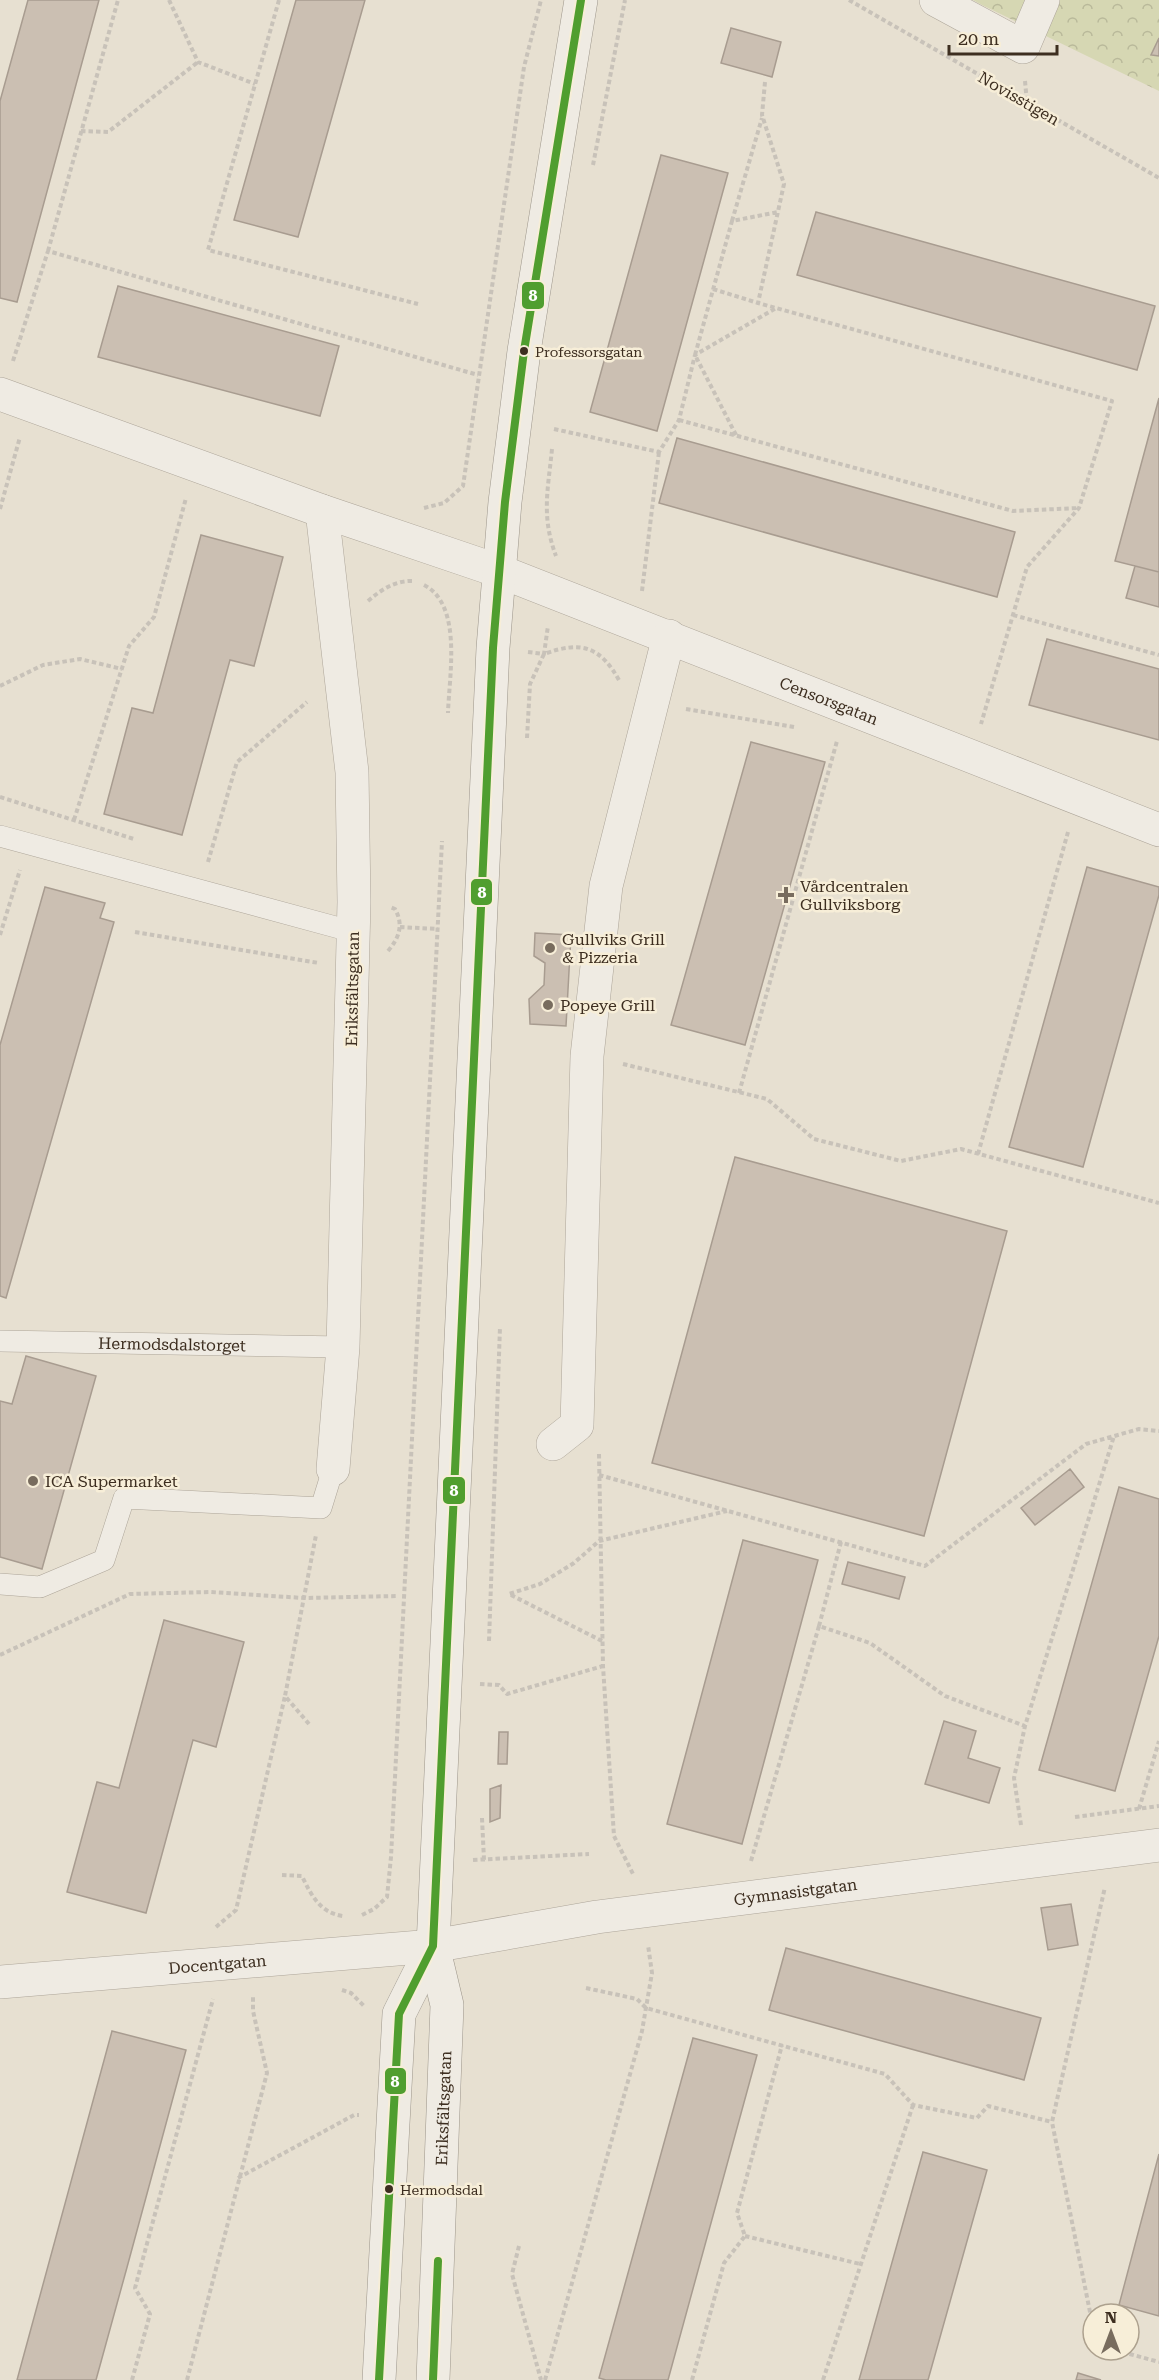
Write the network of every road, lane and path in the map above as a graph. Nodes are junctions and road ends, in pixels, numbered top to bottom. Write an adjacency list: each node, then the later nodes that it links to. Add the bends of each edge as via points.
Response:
1 (117, 0): 14 (path)
2 (169, 0): 10 (path)
3 (279, 0): 12 (path)
4 (541, 0): 26 (path, via 524,67)
5 (581, 0): 37 (street, Eriksfältsgatan, via 524,351)
6 (626, 0): 15 (path)
7 (849, 0): 16 (path, Novisstigen)
8 (936, 0): 9 (street, via 1023,48)
9 (1043, 0)
10 (198, 62): 12 (path); 14 (path, via 108,132)
11 (765, 82): 13 (path)
12 (255, 84): 22 (path, via 208,250)
13 (762, 116): 17 (path, via 784,184); 18 (path)
14 (81, 131): 19 (path)
15 (592, 168)
16 (1159, 178)
17 (778, 212): 18 (path); 21 (path)
18 (732, 221): 20 (path)
19 (48, 251): 25 (path); 26 (path)
20 (713, 289): 21 (path); 24 (path)
21 (758, 303): 23 (path)
22 (418, 304)
23 (777, 308): 24 (path); 34 (path, via 1112,400)
24 (695, 355): 28 (path); 30 (path)
25 (12, 364)
26 (478, 375): 33 (path, via 463,486 444,503)
27 (15, 400): 32 (street); 35 (path)
28 (679, 420): 30 (path); 31 (path)
29 (554, 429): 31 (path)
30 (737, 436): 34 (path, via 1013,511)
31 (659, 452): 39 (path)
32 (195, 465): 36 (street); 43 (path, via 154,617 129,646)
33 (416, 506)
34 (1079, 508): 38 (path, via 1027,567)
35 (0, 509)
36 (322, 511): 37 (street); 40 (street, Eriksfältsgatan)
37 (499, 571): 39 (street, Censorsgatan); 100 (street, Eriksfältsgatan)
38 (1013, 615): 42 (path); 51 (path)
39 (637, 626): 41 (street, Censorsgatan)
40 (336, 632): 44 (street, Eriksfältsgatan); 47 (path, via 359,630 368,601 401,580 435,591 445,605 450,626)
41 (669, 636): 46 (street); 51 (street, Censorsgatan)
42 (1159, 655)
43 (122, 669): 45 (path, via 80,659 43,665); 52 (path)
44 (340, 673): 58 (path, via 237,762); 61 (street, Eriksfältsgatan, via 352,772)
45 (0, 686)
46 (651, 704): 48 (path); 50 (path, via 623,698 621,684 607,659 599,653 582,647 562,647 544,654 536,666 530,684); 63 (street, via 606,886)
47 (448, 713)
48 (797, 728)
49 (839, 735): 64 (path)
50 (527, 744)
51 (972, 757): 54 (street, Censorsgatan)
52 (74, 820)
53 (1071, 822): 65 (path)
54 (1159, 830)
55 (0, 836): 57 (lane)
56 (442, 841): 60 (path)
57 (27, 846): 61 (lane); 62 (path)
58 (208, 862)
59 (400, 927): 60 (path)
60 (438, 929): 98 (path)
61 (354, 932): 69 (street, Eriksfältsgatan)
62 (0, 935)
63 (587, 1056): 64 (path); 71 (street)
64 (739, 1093): 65 (path, via 768,1100 814,1139 902,1161 961,1149)
65 (978, 1154): 66 (path)
66 (1159, 1203)
67 (500, 1317): 83 (path)
68 (0, 1341): 69 (lane, Hermodsdalstorget)
69 (344, 1347): 73 (street, Eriksfältsgatan)
70 (1159, 1431): 72 (path, via 1139,1429)
71 (565, 1435): 74 (path, via 599,1453)
72 (1114, 1436): 78 (path, via 1086,1444 925,1566); 90 (path)
73 (333, 1469): 75 (lane)
74 (599, 1475): 76 (path); 77 (path)
75 (321, 1509): 79 (lane, via 124,1498 104,1560 40,1587); 81 (path)
76 (728, 1511): 77 (path); 78 (path)
77 (599, 1541): 84 (path); 84 (path, via 574,1563 540,1584 509,1594)
78 (841, 1542): 82 (path)
79 (0, 1584)
80 (397, 1596): 81 (path)
81 (304, 1598): 85 (path, via 210,1592 130,1594); 88 (path)
82 (819, 1626): 90 (path, via 870,1643 945,1696); 101 (path)
83 (489, 1641)
84 (602, 1641): 86 (path)
85 (0, 1655)
86 (603, 1666): 87 (path, via 507,1694 499,1685); 103 (path, via 614,1836 634,1875)
87 (478, 1684)
88 (285, 1696): 89 (path); 106 (path, via 236,1910 217,1926)
89 (309, 1724)
90 (1025, 1726): 94 (path, via 1014,1778)
91 (1159, 1741): 92 (path)
92 (1139, 1809)
93 (482, 1818): 99 (path)
94 (1021, 1825)
95 (1159, 1845): 96 (street, Gymnasistgatan)
96 (1113, 1851): 103 (street, Gymnasistgatan); 116 (path)
97 (589, 1854): 99 (path)
98 (391, 1857): 100 (path); 105 (path, via 387,1897)
99 (484, 1860): 100 (path)
100 (438, 1861): 107 (street, Eriksfältsgatan)
101 (751, 1862)
102 (282, 1875): 104 (path, via 302,1876 312,1896 326,1911)
103 (642, 1913): 107 (street, Gymnasistgatan, via 597,1917); 112 (path, via 652,1973)
104 (349, 1916)
105 (358, 1917)
106 (205, 1928)
107 (434, 1946): 108 (street, Docentgatan); 126 (street, Eriksfältsgatan, via 399,2014); 127 (street, Eriksfältsgatan, via 447,2005)
108 (250, 1961): 109 (street, Docentgatan); 117 (path, via 253,2011 267,2073)
109 (0, 1982)
110 (586, 1988): 112 (path, via 637,1999)
111 (214, 1996): 124 (path, via 135,2288 150,2314)
112 (646, 2008): 113 (path); 128 (path)
113 (782, 2045): 114 (path, via 885,2074); 118 (path, via 737,2213)
114 (913, 2104): 116 (path, via 977,2118 988,2106); 120 (path)
115 (368, 2116): 117 (path, via 354,2115)
116 (1052, 2122): 121 (path)
117 (238, 2179): 125 (path)
118 (745, 2236): 120 (path); 129 (path, via 724,2263)
119 (519, 2247): 128 (path, via 512,2274)
120 (861, 2265): 130 (path)
121 (1088, 2302)
122 (1141, 2357): 123 (path)
123 (1159, 2362)
124 (132, 2380)
125 (187, 2380)
126 (379, 2380)
127 (433, 2380)
128 (543, 2380)
129 (692, 2380)
130 (823, 2380)

